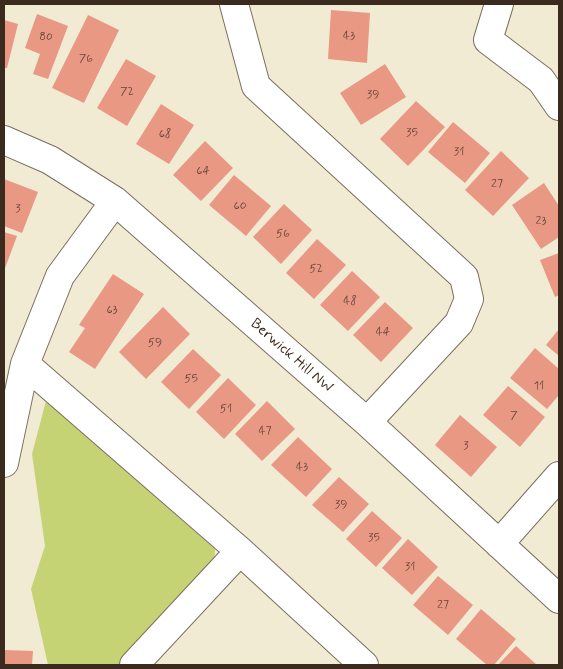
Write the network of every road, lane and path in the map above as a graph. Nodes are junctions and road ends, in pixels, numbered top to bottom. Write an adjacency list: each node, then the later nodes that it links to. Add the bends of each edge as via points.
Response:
1 (234, 4): 7 (street, via 256,86 464,277 470,299 458,323)
2 (499, 4): 3 (street, via 488,40 541,80)
3 (559, 106)
4 (4, 140): 5 (street, Berwick Hill NW, via 50,160)
5 (115, 200): 6 (street, via 60,276); 7 (street, Berwick Hill NW)
6 (25, 364): 8 (street); 11 (street)
7 (367, 422): 10 (street, Berwick Hill NW)
8 (4, 463)
9 (559, 476): 10 (street)
10 (499, 544): 12 (street, Berwick Hill NW)
11 (240, 551): 13 (street); 14 (street)
12 (559, 599)
13 (134, 665)
14 (364, 665)

